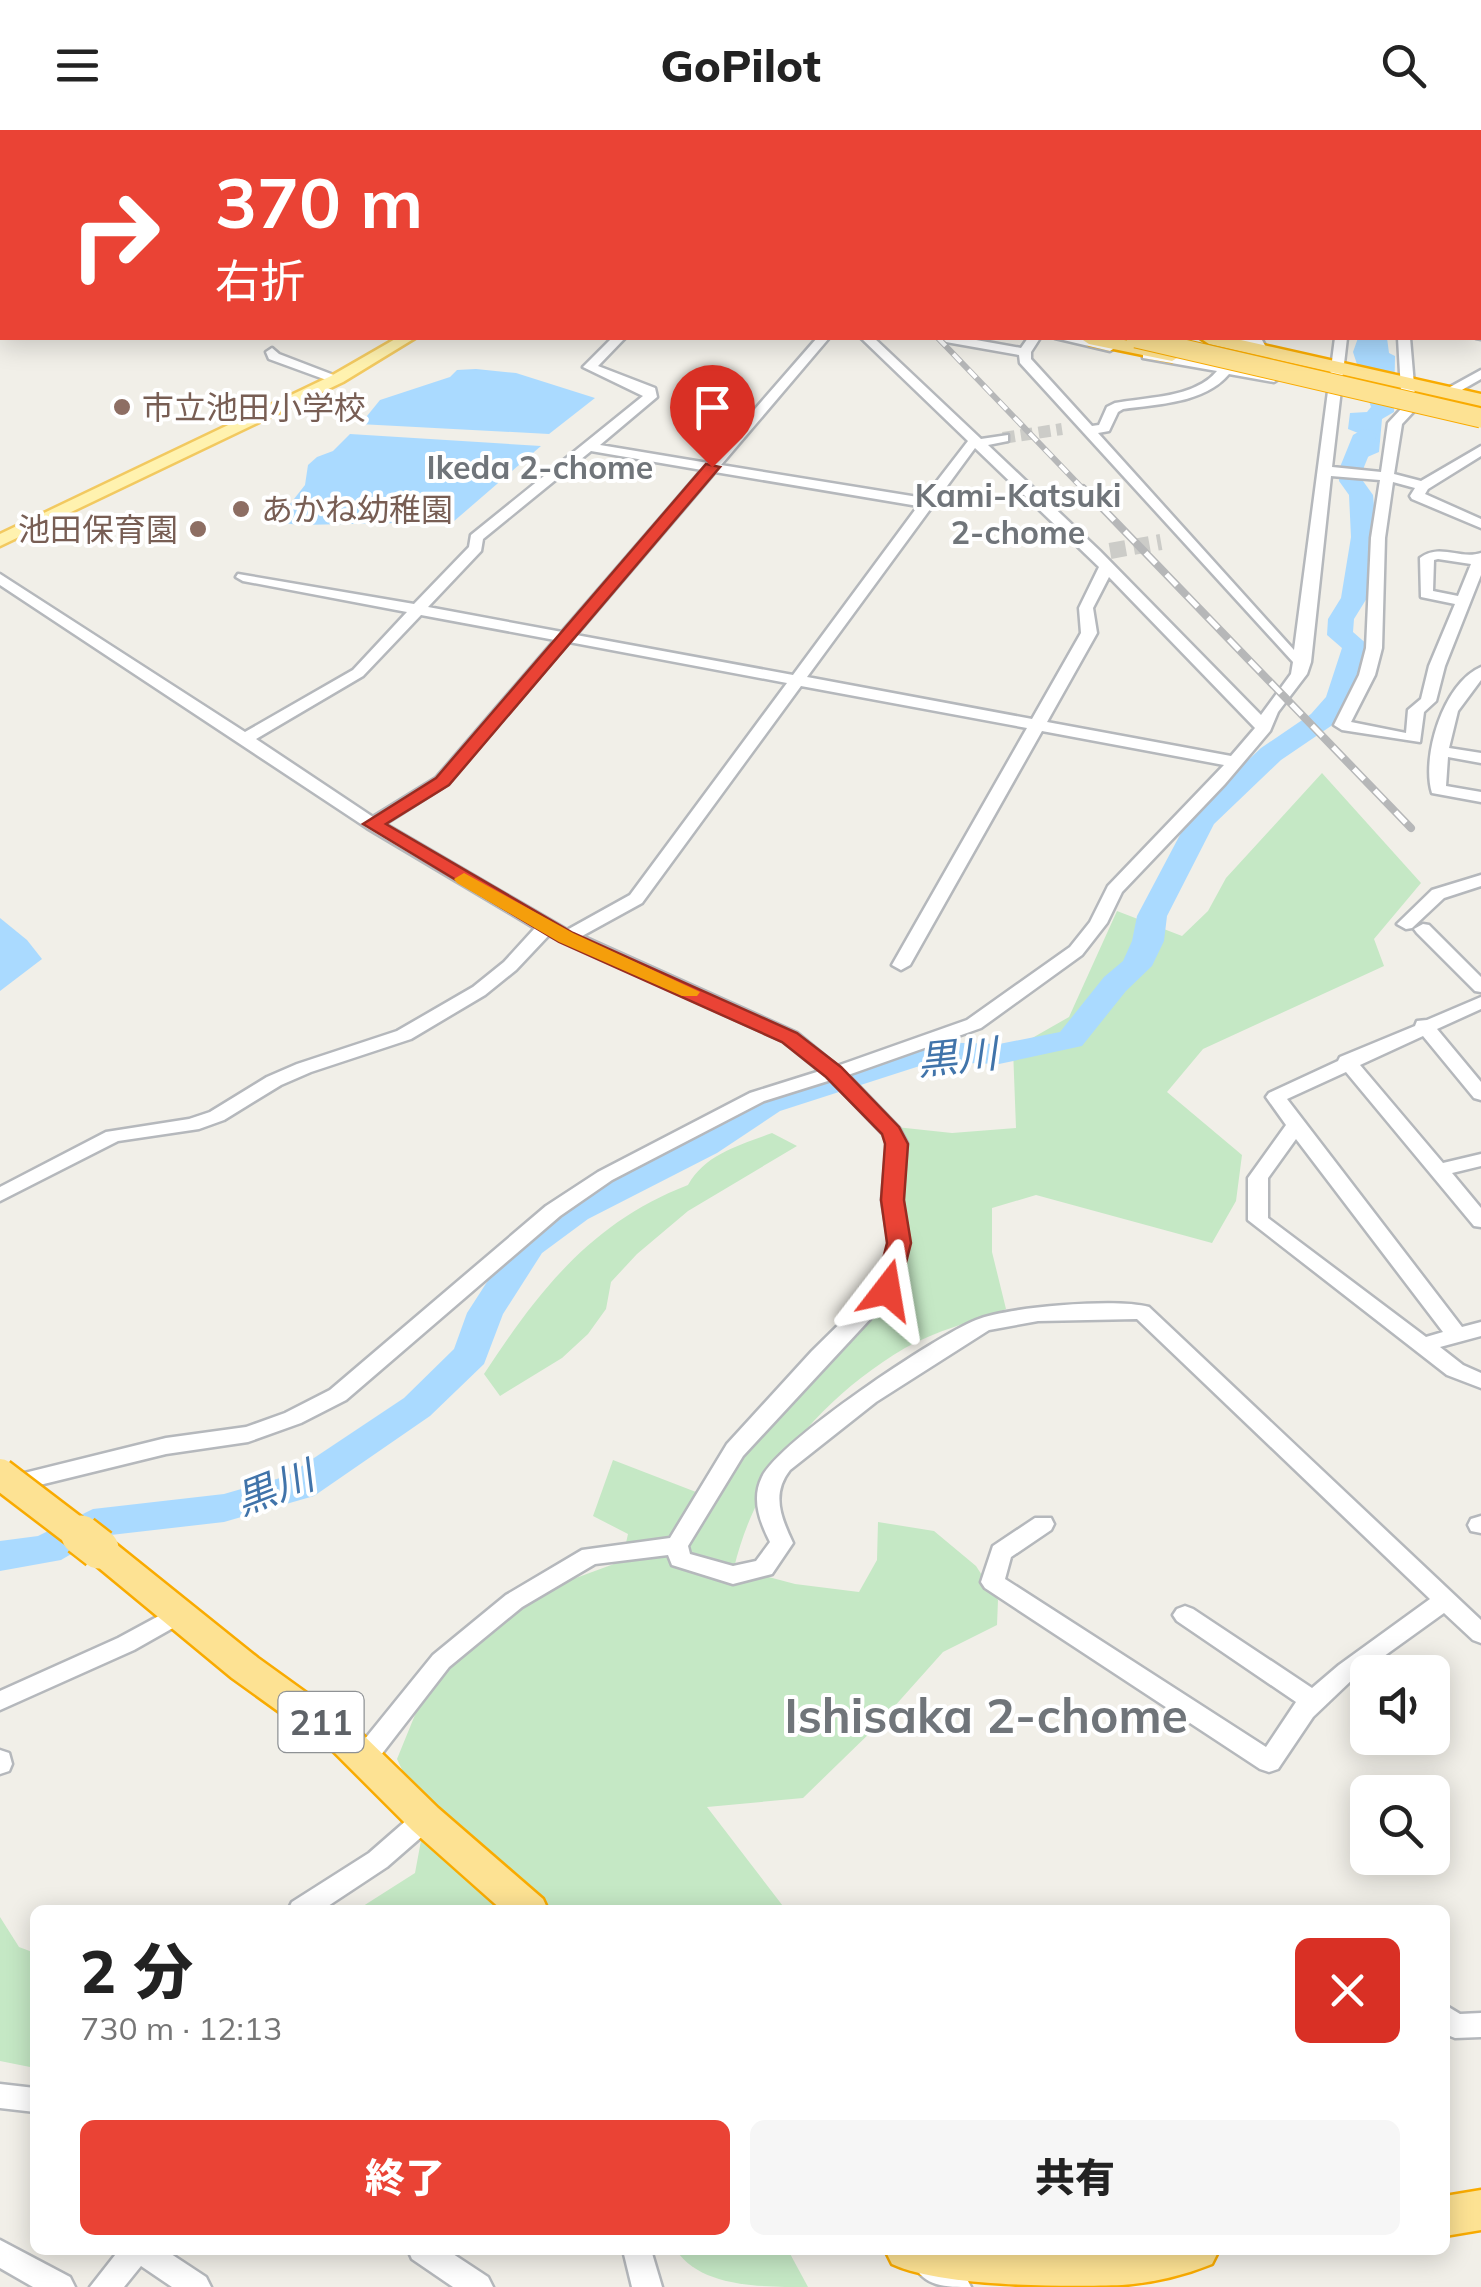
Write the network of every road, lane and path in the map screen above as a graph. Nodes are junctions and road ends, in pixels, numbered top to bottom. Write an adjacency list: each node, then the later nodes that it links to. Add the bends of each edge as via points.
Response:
1 (404, 340): 21 (main road)
2 (618, 340): 35 (street, via 589,367 642,386 650,397)
3 (821, 340): 37 (street)
4 (870, 340): 34 (street)
5 (957, 340): 16 (street)
6 (1033, 340): 16 (street)
7 (1044, 340): 22 (street, via 1032,358)
8 (1071, 340): 18 (street)
9 (1098, 340): 20 (highway)
10 (1145, 340): 29 (highway, bridge)
11 (1183, 340): 28 (highway)
12 (1341, 340): 17 (street)
13 (1404, 340): 23 (street)
14 (1246, 341): 17 (highway)
15 (272, 352): 21 (street)
16 (1024, 352): 22 (street)
17 (1339, 368): 23 (highway); 24 (street)
18 (1224, 371): 20 (street); 31 (street, via 1175,398 1120,406 1104,428)
19 (1481, 374): 25 (street)
20 (1274, 378): 24 (highway)
21 (336, 379): 44 (main road)
22 (1044, 382): 31 (street)
23 (1405, 384): 25 (highway); 27 (street)
24 (1336, 392): 27 (highway, bridge); 38 (street)
25 (1448, 392): 26 (highway)
26 (1481, 400)
27 (1405, 408): 30 (highway); 39 (street, via 1395,424)
28 (1481, 410)
29 (1481, 418)
30 (1481, 428)
31 (1087, 429): 32 (street); 43 (street)
32 (1062, 430)
33 (1003, 438): 34 (street)
34 (977, 442): 41 (street); 46 (street)
35 (589, 447): 37 (street); 51 (street, via 476,538 476,548)
36 (1481, 450): 40 (street)
37 (712, 467): 41 (street); 52 (street)
38 (1328, 471): 39 (street); 53 (street)
39 (1385, 476): 40 (street); 50 (street, via 1374,648 1342,726 1414,739 1416,710 1428,701)
40 (1424, 486): 42 (street, via 1417,496)
41 (927, 503): 55 (street)
42 (1481, 524)
43 (1186, 538): 45 (street); 53 (street)
44 (0, 542)
45 (1161, 542)
46 (1104, 557): 56 (street, via 1086,608 1089,633); 57 (street)
47 (1480, 559): 50 (street); 50 (street, via 1427,558 1426,594)
48 (243, 576): 51 (street)
49 (0, 578): 58 (street)
50 (1463, 601)
51 (418, 610): 52 (street); 58 (street, via 358,673)
52 (564, 638): 55 (street); 63 (street, via 442,782)
53 (1303, 662): 57 (street)
54 (1481, 672): 59 (street, via 1455,696)
55 (794, 680): 56 (street); 66 (street, via 636,899)
56 (1039, 725): 61 (street); 67 (street)
57 (1264, 728): 61 (street)
58 (245, 739): 63 (street)
59 (1439, 751): 60 (street); 62 (street, via 1438,790)
60 (1481, 758)
61 (1234, 762): 72 (street, via 1114,890 1076,951 974,1024)
62 (1481, 797)
63 (373, 824): 65 (street)
64 (1481, 880): 68 (street, via 1438,894 1414,927)
65 (546, 927): 66 (street); 77 (street, via 478,991 404,1035 289,1074 192,1125 113,1136)
66 (566, 938): 72 (street, via 790,1037)
67 (901, 965)
68 (1481, 987)
69 (1481, 1002): 70 (street)
70 (1424, 1025): 71 (street); 73 (street)
71 (1346, 1061): 74 (street, via 1276,1097); 76 (street)
72 (836, 1074): 86 (street, via 758,1097 605,1176 552,1211 338,1395 293,1418 248,1434 166,1446); 88 (street, via 896,1144 892,1200 899,1243 887,1290 735,1450)
73 (1481, 1094)
74 (1296, 1125): 80 (street); 81 (street, via 1258,1178 1258,1220)
75 (1481, 1160): 76 (street)
76 (1438, 1170): 78 (street)
77 (0, 1194)
78 (1481, 1222)
79 (1481, 1329): 80 (street)
80 (1457, 1336): 81 (street)
81 (1422, 1345): 83 (street)
82 (1481, 1367): 83 (street)
83 (1455, 1370): 84 (street)
84 (1481, 1382)
85 (0, 1474): 90 (highway, 211, bridge)
86 (0, 1486)
87 (1043, 1524): 94 (street, via 1001,1552 994,1582 1269,1762)
88 (677, 1546): 89 (street, via 680,1559 733,1575 764,1568 782,1543 765,1508 773,1474 862,1399 982,1324 1056,1313 1142,1312); 95 (street, via 590,1556 514,1600 440,1661)
89 (1444, 1600): 92 (street); 94 (street)
90 (179, 1614): 93 (street); 95 (highway, 211)
91 (1185, 1616): 94 (street)
92 (1481, 1634)
93 (0, 1701)
94 (1314, 1702)
95 (364, 1756): 96 (highway, 211)
96 (425, 1819): 97 (street, via 378,1860); 98 (highway, 211)
97 (308, 1905)
98 (523, 1905)
99 (1450, 2022): 100 (street)
100 (1481, 2025)
101 (0, 2096): 102 (street)
102 (30, 2099)
103 (1481, 2210): 104 (highway)
104 (1450, 2215)
105 (0, 2253): 113 (street)
106 (134, 2255): 114 (street)
107 (147, 2255): 115 (street)
108 (430, 2255): 116 (street)
109 (638, 2255): 117 (street)
110 (915, 2255): 118 (street)
111 (931, 2255): 112 (highway, via 1124,2266)
112 (1174, 2255)
113 (60, 2287)
114 (105, 2287)
115 (196, 2287)
116 (478, 2287)
117 (648, 2287)
118 (956, 2287)

